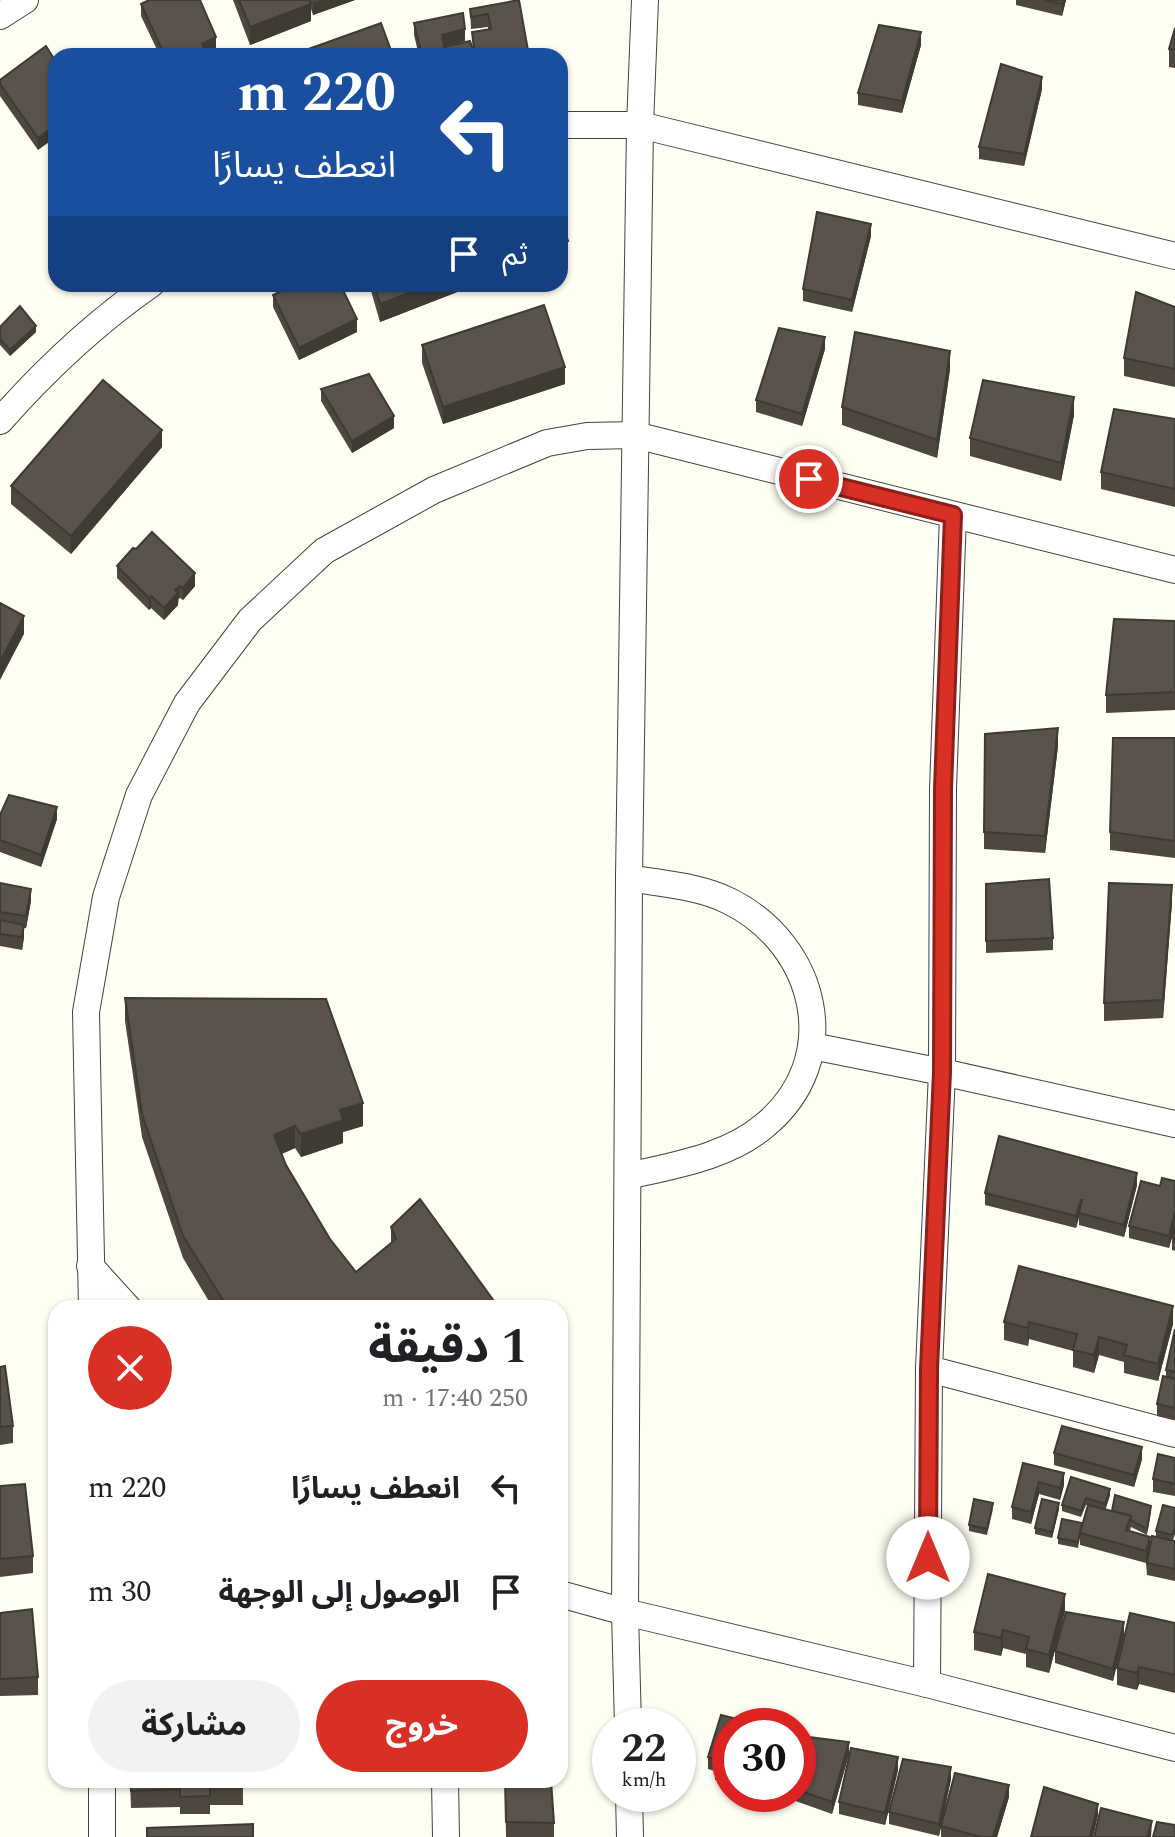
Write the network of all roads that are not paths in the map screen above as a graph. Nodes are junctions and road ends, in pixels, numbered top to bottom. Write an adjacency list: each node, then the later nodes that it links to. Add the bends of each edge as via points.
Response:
1 (25, 0): 3 (street)
2 (645, 0): 5 (street)
3 (0, 16)
4 (568, 125): 5 (street)
5 (640, 125): 6 (street); 9 (street)
6 (1175, 256)
7 (140, 292): 8 (street, via 33,383)
8 (0, 421)
9 (635, 435): 10 (street); 12 (street); 17 (street, via 547,443 434,490 324,551 250,620 187,703 139,795 106,897 88,997)
10 (953, 515): 11 (street); 14 (street, via 943,789)
11 (1175, 570)
12 (629, 878): 13 (street, via 729,901 767,925 795,959 811,999); 16 (street)
13 (812, 1046): 14 (street); 16 (street, via 795,1094 764,1126 730,1148)
14 (942, 1072): 15 (street); 20 (street)
15 (1175, 1124)
16 (628, 1176): 23 (street)
17 (90, 1266): 18 (street); 19 (street)
18 (92, 1300)
19 (121, 1300)
20 (929, 1369): 21 (street); 24 (street)
21 (1175, 1434)
22 (568, 1596): 23 (street)
23 (625, 1612): 24 (street); 25 (street)
24 (927, 1684): 26 (street)
25 (628, 1708)
26 (1175, 1748)
27 (102, 1788): 30 (street)
28 (445, 1788): 31 (street)
29 (629, 1812): 32 (street)
30 (102, 1837)
31 (446, 1837)
32 (630, 1837)

